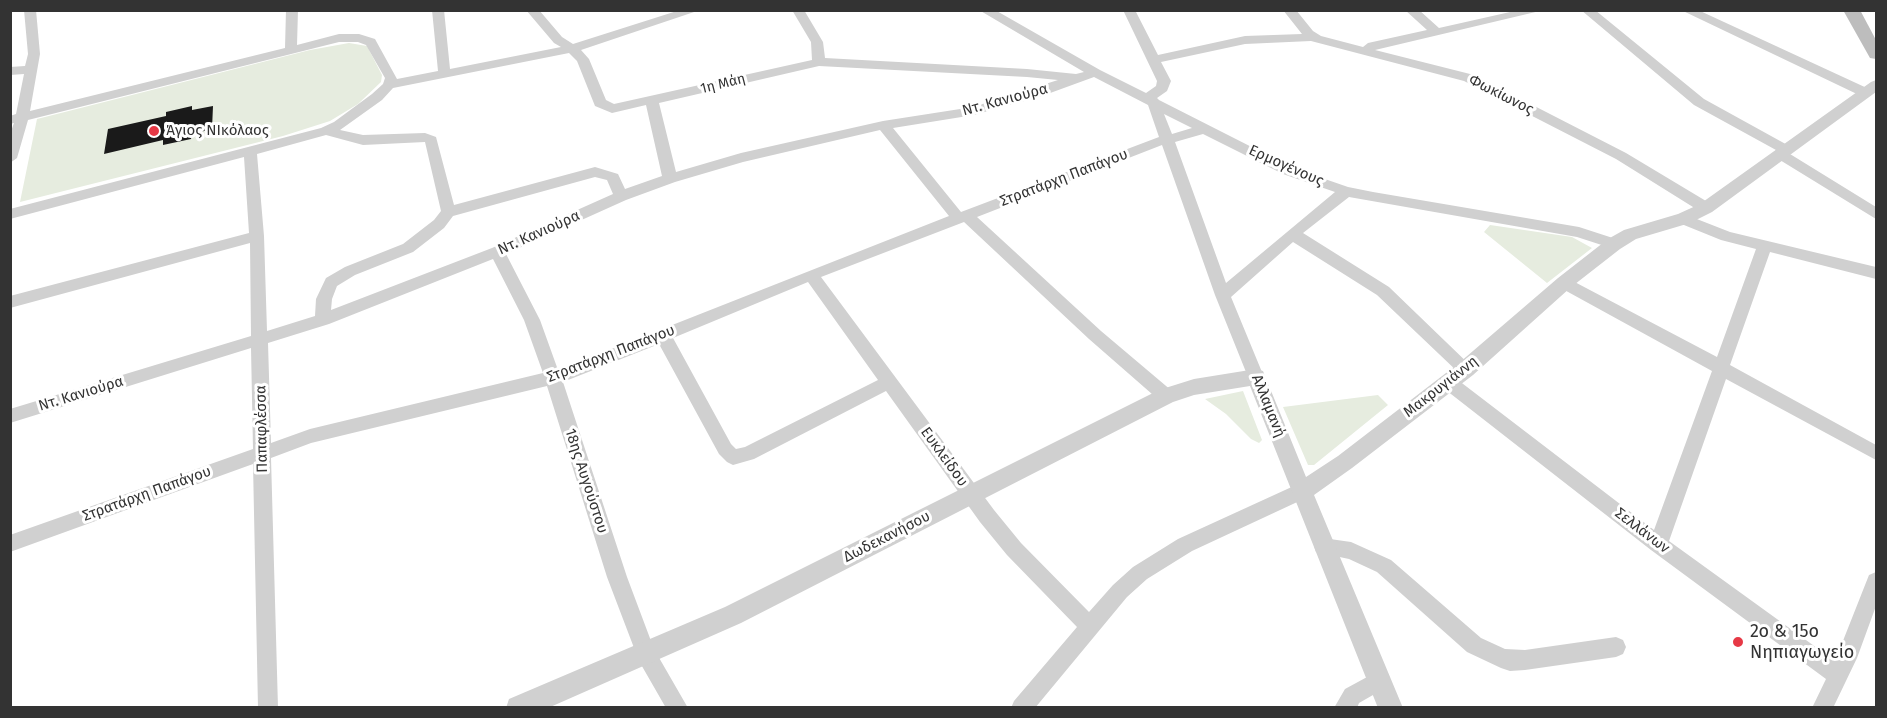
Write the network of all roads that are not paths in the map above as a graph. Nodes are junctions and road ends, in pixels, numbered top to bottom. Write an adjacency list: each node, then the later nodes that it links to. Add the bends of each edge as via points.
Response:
1 (30, 10): 25 (street)
2 (292, 10): 20 (street)
3 (438, 10): 28 (street)
4 (532, 10): 19 (street, via 558,40)
5 (694, 10): 15 (street)
6 (798, 10): 24 (street, via 817,42)
7 (985, 10): 27 (street, Ερμογένους)
8 (1129, 10): 23 (street)
9 (1289, 10): 18 (street)
10 (1412, 10): 17 (street)
11 (1538, 10): 16 (street)
12 (1587, 10): 40 (street, via 1699,102)
13 (1687, 10): 31 (street)
14 (1851, 10): 22 (main road)
15 (669, 14): 19 (street)
16 (1505, 14): 17 (street)
17 (1436, 32): 21 (street, via 1372,46)
18 (1312, 37): 21 (street, Φωκίωνος); 23 (street, Φωκίωνος, via 1245,40)
19 (572, 49): 28 (street); 33 (street, 1η Μάη, via 583,59 598,100 605,107 620,109)
20 (291, 50): 30 (street, via 334,39 365,39 375,46 390,74); 34 (street)
21 (1366, 51): 45 (street, Φωκίωνος, via 1468,78 1620,156)
22 (1876, 54)
23 (1153, 60): 32 (street, via 1164,84)
24 (819, 62): 29 (street, 1η Μάη); 33 (street, 1η Μάη)
25 (32, 69): 26 (street); 34 (street)
26 (10, 71)
27 (1095, 73): 29 (street, 1η Μάη); 32 (street, Ερμογένους)
28 (445, 75): 30 (street)
29 (1076, 78): 35 (street, Ντ. Κανιούρα, via 974,111)
30 (390, 85): 37 (street, via 351,117)
31 (1870, 88): 40 (street, Μακρυγιάννη)
32 (1150, 100): 36 (street, Ερμογένους); 38 (street, Αλλαμανή)
33 (652, 102): 42 (street)
34 (16, 119): 41 (street)
35 (883, 125): 42 (street, Ντ. Κανιούρα); 49 (street)
36 (1207, 128): 38 (street, Στρατάρχη Παπάγου); 43 (street, Ερμογένους, via 1288,171)
37 (326, 131): 39 (street); 46 (street, via 363,140 429,138)
38 (1166, 139): 49 (street, Στρατάρχη Παπάγου); 59 (street, Αλλαμανή)
39 (250, 151): 47 (street); 52 (street, Παπαφλέσσα)
40 (1783, 152): 45 (street, Μακρυγιάννη); 48 (street)
41 (10, 158)
42 (670, 179): 44 (street, Ντ. Κανιούρα)
43 (1346, 191): 51 (street); 53 (street, Ερμογένους, via 1579,232)
44 (621, 196): 46 (street, via 613,177 595,172); 55 (street, Ντ. Κανιούρα)
45 (1706, 208): 50 (street, Μακρυγιάννη)
46 (448, 212): 61 (street, via 408,248 331,282 324,299)
47 (10, 214)
48 (1876, 214)
49 (963, 217): 57 (street, Στρατάρχη Παπάγου); 70 (street)
50 (1684, 219): 53 (street, Μακρυγιάννη, via 1638,231); 54 (street)
51 (1292, 234): 59 (street); 65 (street, via 1383,291)
52 (257, 236): 60 (street); 63 (street, Παπαφλέσσα)
53 (1614, 244): 58 (street, Μακρυγιάννη)
54 (1765, 246): 56 (street); 64 (street)
55 (497, 252): 61 (street, Ντ. Κανιούρα); 67 (street, 18ης Αυγούστου, via 524,303)
56 (1876, 273)
57 (811, 275): 62 (street, Στρατάρχη Παπάγου); 68 (street, Ευκλείδου)
58 (1564, 283): 64 (street); 65 (street, Μακρυγιάννη)
59 (1223, 295): 66 (street, Αλλαμανή)
60 (10, 302)
61 (323, 320): 63 (street, Ντ. Κανιούρα)
62 (663, 335): 67 (street, Στρατάρχη Παπάγου); 68 (street, via 733,457 748,454)
63 (260, 340): 71 (street, Ντ. Κανιούρα); 72 (street, Παπαφλέσσα)
64 (1722, 368): 73 (street); 77 (street)
65 (1466, 369): 69 (street, Μακρυγιάννη)
66 (1256, 377): 70 (street, Δωδεκανήσου); 74 (street, Αλλαμανή)
67 (553, 378): 72 (street, Στρατάρχη Παπάγου, via 345,426); 82 (street, 18ης Αυγούστου)
68 (889, 382): 75 (street, Ευκλείδου)
69 (1448, 382): 74 (street, Μακρυγιάννη); 77 (street, Σελλάνων)
70 (1167, 396): 75 (street, Δωδεκανήσου)
71 (10, 416)
72 (262, 452): 76 (street, Στρατάρχη Παπάγου); 85 (street, Παπαφλέσσα)
73 (1876, 453)
74 (1302, 491): 78 (street, Αλλαμανή); 80 (street, Μακρυγιάννη, via 1152,564 1124,587)
75 (972, 495): 80 (street, Ευκλείδου, via 1014,549); 82 (street, Δωδεκανήσου, via 733,615)
76 (10, 544)
77 (1658, 544): 83 (street, Σελλάνων)
78 (1323, 546): 81 (street, via 1351,551 1384,566 1474,645 1501,658 1525,660); 84 (street, Αλλαμανή)
79 (1876, 581): 83 (street)
80 (1090, 627): 88 (street, Μακρυγιάννη)
81 (1616, 647)
82 (646, 654): 86 (street, Δωδεκανήσου); 87 (street, 18ης Αυγούστου)
83 (1839, 676): 91 (street)
84 (1380, 680): 89 (street, via 1352,696); 90 (street, Αλλαμανή)
85 (268, 708)
86 (519, 708)
87 (678, 708)
88 (1022, 708)
89 (1344, 708)
90 (1391, 708)
91 (1822, 708)

